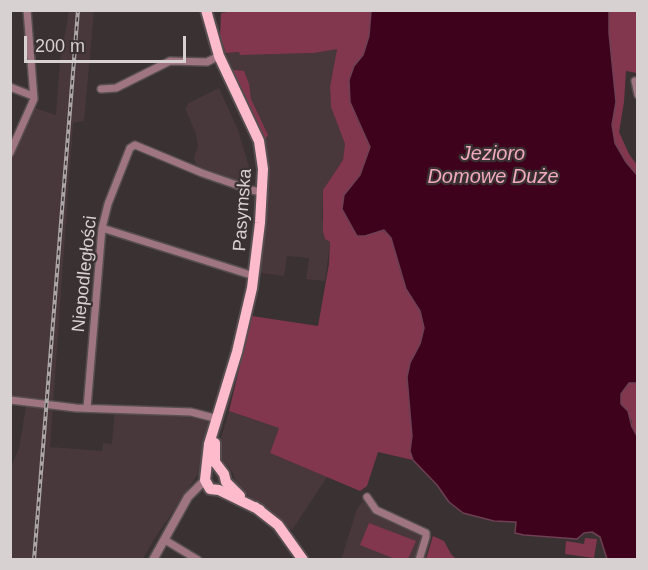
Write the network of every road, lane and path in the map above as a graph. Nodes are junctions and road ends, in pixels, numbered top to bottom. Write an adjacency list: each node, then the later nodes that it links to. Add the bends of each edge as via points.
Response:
1 (27, 10): 8 (street)
2 (206, 10): 3 (main road, Pasymska)
3 (219, 56): 6 (street, via 207,62 170,61 116,88); 10 (main road, Pasymska, via 260,144)
4 (635, 81): 7 (street)
5 (10, 87): 8 (street)
6 (101, 89)
7 (638, 95)
8 (33, 96): 9 (street)
9 (10, 153)
10 (262, 192): 11 (street, Niepodległości, via 202,173 135,145 130,148); 12 (main road, Pasymska)
11 (102, 228): 12 (street); 14 (street, Niepodległości)
12 (254, 276): 15 (main road, Pasymska)
13 (10, 399): 14 (street)
14 (87, 408): 15 (street, via 191,412)
15 (218, 419): 16 (main road, Pasymska, via 206,457); 16 (main road, Pasymska, via 214,457 220,470 214,469)
16 (213, 483): 18 (street, via 188,497); 21 (main road, via 233,491 278,525)
17 (367, 497): 22 (street, via 376,510 426,533)
18 (165, 540): 19 (street); 20 (street)
19 (153, 560)
20 (198, 560)
21 (303, 560)
22 (419, 560)

